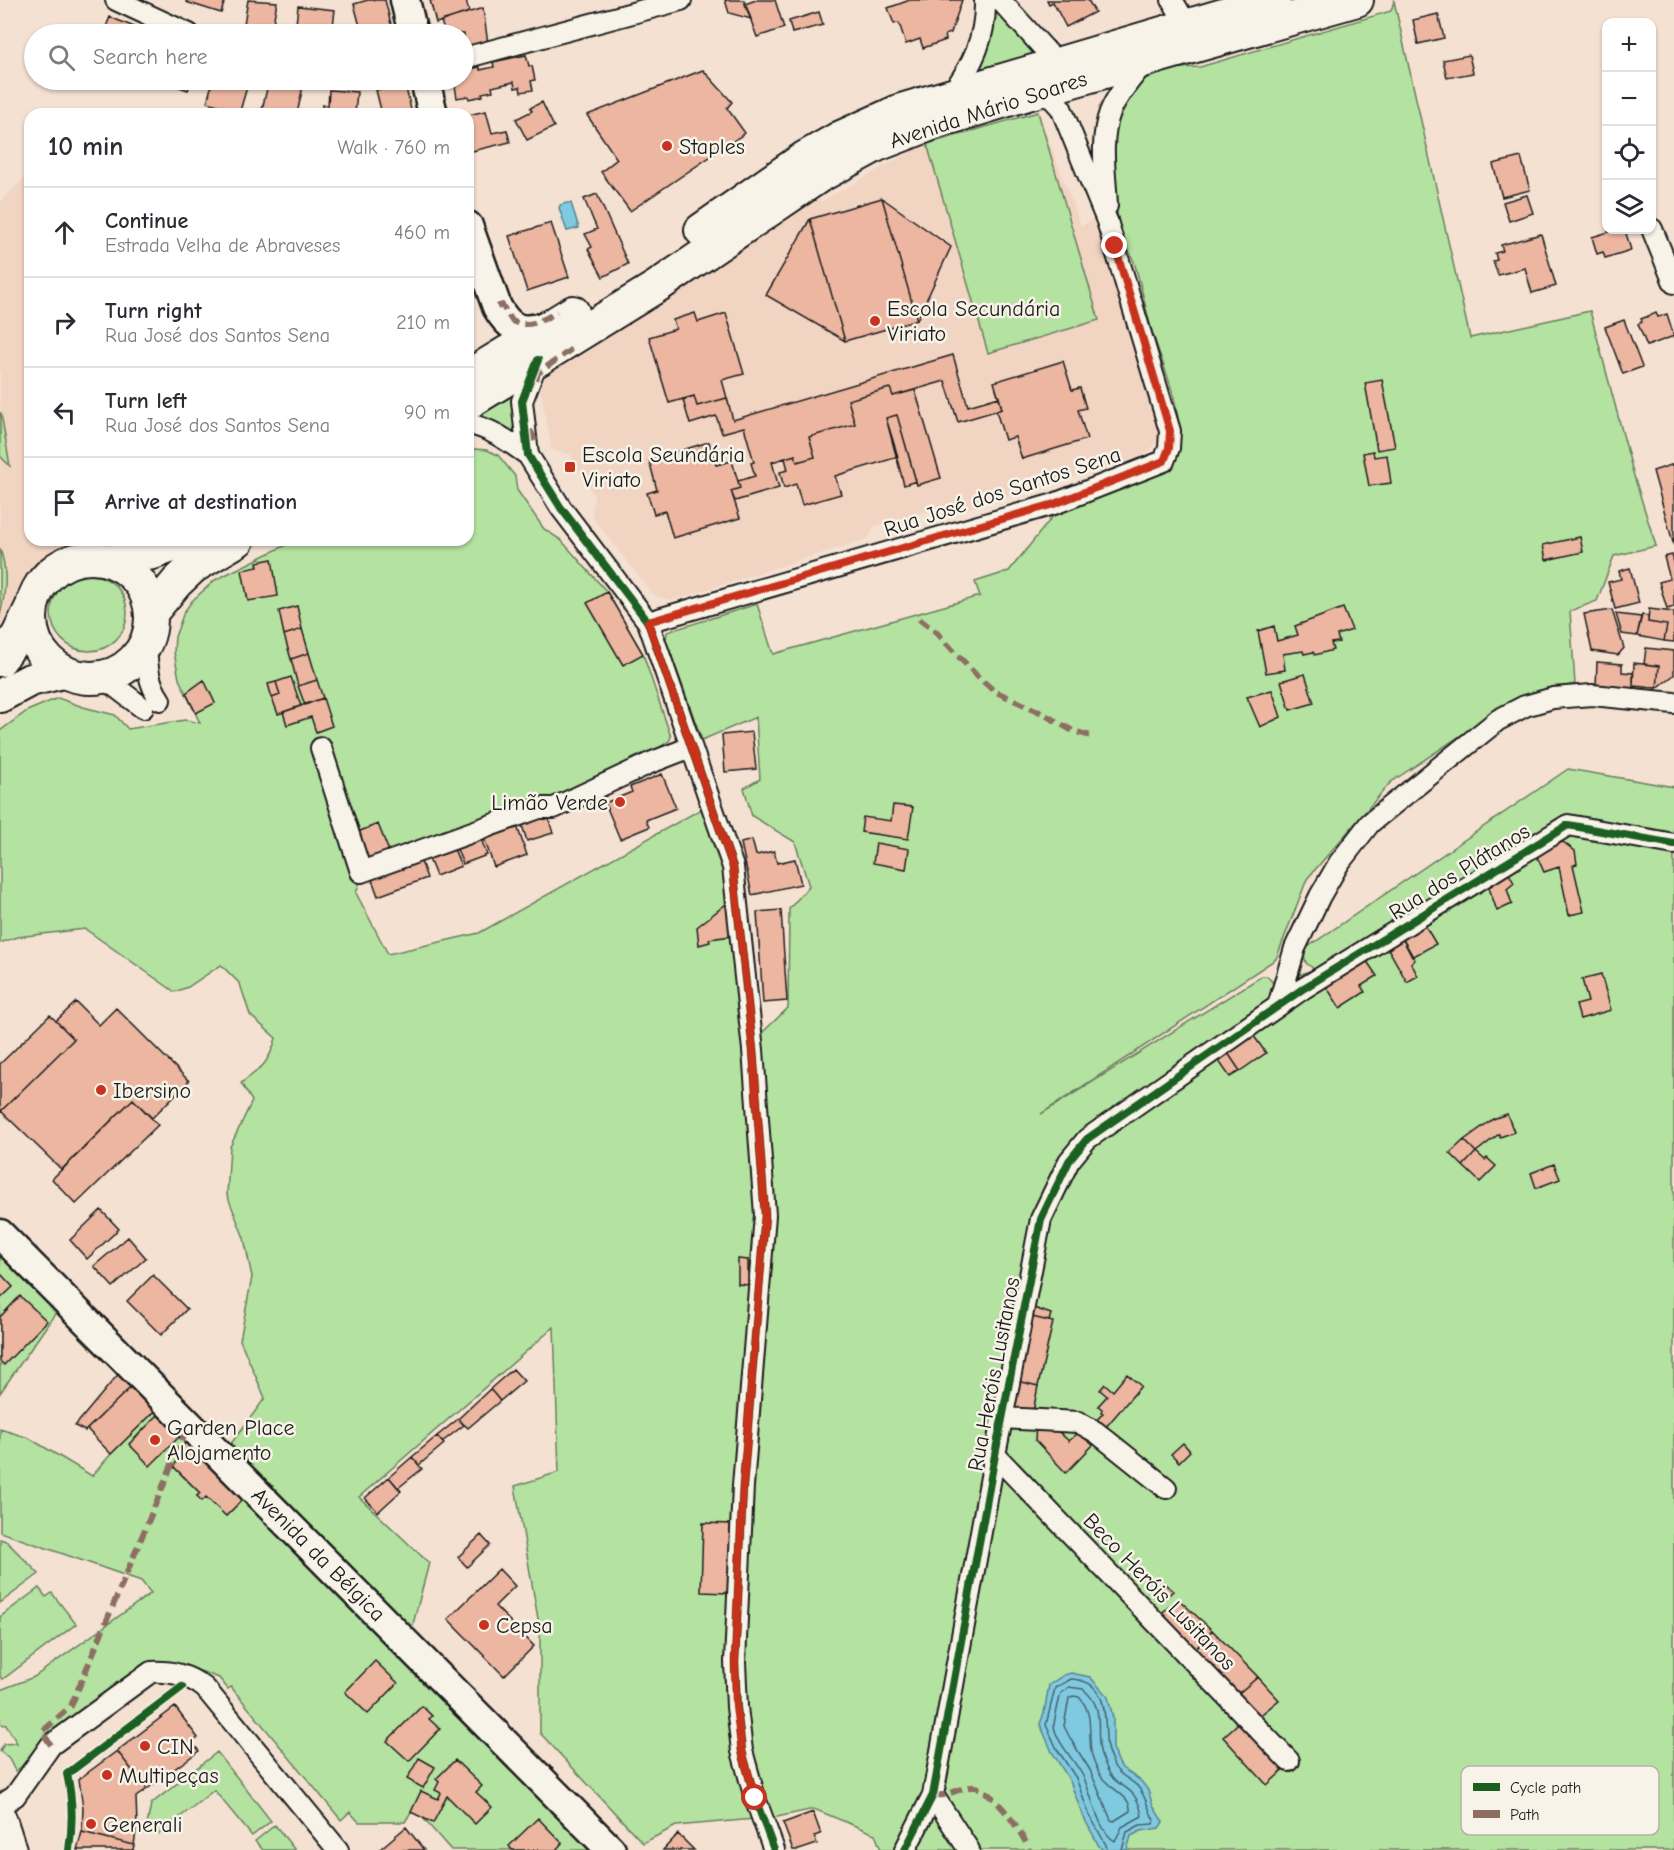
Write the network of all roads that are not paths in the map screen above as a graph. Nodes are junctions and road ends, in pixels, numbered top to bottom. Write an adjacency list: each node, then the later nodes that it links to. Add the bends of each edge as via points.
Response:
1 (116, 0): 9 (street)
2 (405, 0): 10 (main road)
3 (681, 0): 11 (street)
4 (985, 0): 16 (street, via 984,28 977,51 968,72)
5 (1000, 0): 13 (street)
6 (1274, 0): 8 (main road, Avenida Mário Soares)
7 (1357, 0): 12 (main road, Avenida Mário Soares)
8 (1179, 13): 13 (main road, Avenida Mário Soares)
9 (168, 24)
10 (411, 24)
11 (474, 55)
12 (1145, 60): 15 (main road, Avenida Mário Soares); 18 (street, Rua José dos Santos Sena, via 1117,99 1107,124)
13 (1057, 63): 16 (main road, Avenida Mário Soares)
14 (427, 90): 17 (main road)
15 (1034, 92): 18 (street, Rua José dos Santos Sena, via 1052,98 1061,108); 24 (main road, Avenida Mário Soares, via 897,137 828,171)
16 (951, 94): 23 (main road, Avenida Mário Soares, via 868,124 804,158 646,268)
17 (432, 108)
18 (1107, 221): 34 (street, Rua José dos Santos Sena, via 1170,431 1164,461 1054,504)
19 (1654, 234): 21 (street)
20 (474, 243): 22 (main road)
21 (1674, 283)
22 (497, 307): 23 (main road, via 512,327 521,330); 25 (main road, via 493,348)
23 (550, 326): 25 (main road, Avenida Mário Soares)
24 (538, 360): 26 (main road, Avenida Mário Soares); 28 (street, via 522,402)
25 (475, 372)
26 (474, 399)
27 (474, 425): 28 (street, via 498,435)
28 (528, 455): 34 (street, via 561,508)
29 (172, 546): 31 (main road)
30 (228, 546): 33 (main road, via 193,567)
31 (109, 561): 32 (main road, via 89,558 61,566 39,586); 33 (main road, via 138,580)
32 (32, 605): 36 (main road); 37 (main road, via 31,625 36,644 47,660)
33 (151, 613): 35 (main road)
34 (648, 622): 41 (street)
35 (146, 644): 38 (main road, via 125,668); 38 (street, via 154,691 152,704)
36 (0, 660)
37 (63, 672): 38 (main road); 39 (main road, via 30,680)
38 (95, 678)
39 (0, 696)
40 (1672, 700): 44 (street, via 1592,695 1553,698 1498,720 1370,823 1339,863 1295,948)
41 (691, 747): 42 (street, via 554,808 539,808 361,872); 56 (street, via 733,867 761,1138 765,1215 743,1486 735,1662 742,1751)
42 (321, 748)
43 (1674, 844): 44 (street, Rua dos Plátanos, via 1568,825)
44 (1278, 1006): 46 (street, Rua Heróis Lusitanos, via 1087,1139 1069,1161 1041,1219)
45 (0, 1234): 55 (main road, Avenida da Bélgica)
46 (1002, 1418): 47 (street, Rua Heróis Lusitanos); 48 (street, via 1078,1422)
47 (995, 1455): 49 (street, Beco Heróis Lusitanos); 50 (street, Rua Heróis Lusitanos)
48 (1166, 1488)
49 (1289, 1761)
50 (933, 1795): 57 (street, Rua Heróis Lusitanos); 58 (street)
51 (0, 1806): 54 (street, via 15,1796 51,1745 151,1672 170,1672 184,1675 205,1688)
52 (0, 1819): 53 (main road)
53 (10, 1850)
54 (338, 1850)
55 (611, 1850)
56 (774, 1850)
57 (905, 1850)
58 (969, 1850)

